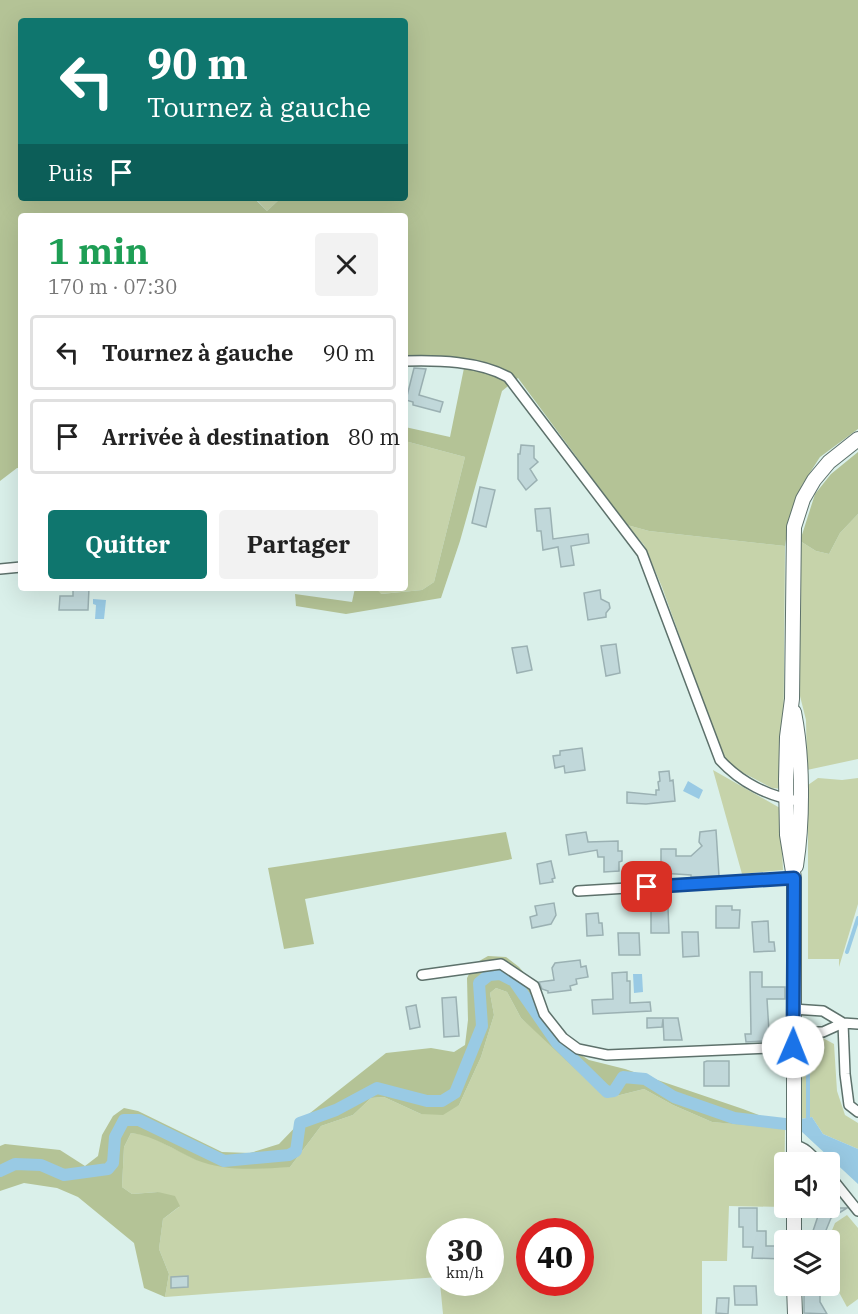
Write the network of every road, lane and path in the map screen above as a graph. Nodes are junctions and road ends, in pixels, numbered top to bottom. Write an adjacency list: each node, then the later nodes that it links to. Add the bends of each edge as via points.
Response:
1 (408, 361): 5 (street, via 463,364 508,377 642,553 720,760 732,773 769,794)
2 (858, 439): 5 (street, via 814,480 803,498 794,527 792,699 787,737)
3 (18, 567): 4 (street)
4 (0, 569)
5 (793, 800): 6 (street, via 786,835)
6 (794, 878): 7 (street); 9 (street)
7 (578, 891)
8 (422, 975): 13 (street, via 501,964 534,986 543,1014 563,1038 578,1049 607,1055)
9 (794, 1009): 10 (street, via 823,1011); 12 (street)
10 (843, 1023): 11 (street); 12 (street, via 823,1032); 14 (street, via 849,1105)
11 (858, 1024)
12 (793, 1032): 13 (street)
13 (793, 1047): 15 (street)
14 (858, 1112)
15 (794, 1141): 16 (street); 17 (street)
16 (794, 1152)
17 (809, 1152)
18 (840, 1188): 19 (street)
19 (858, 1210)
20 (795, 1296): 21 (street)
21 (795, 1314)

